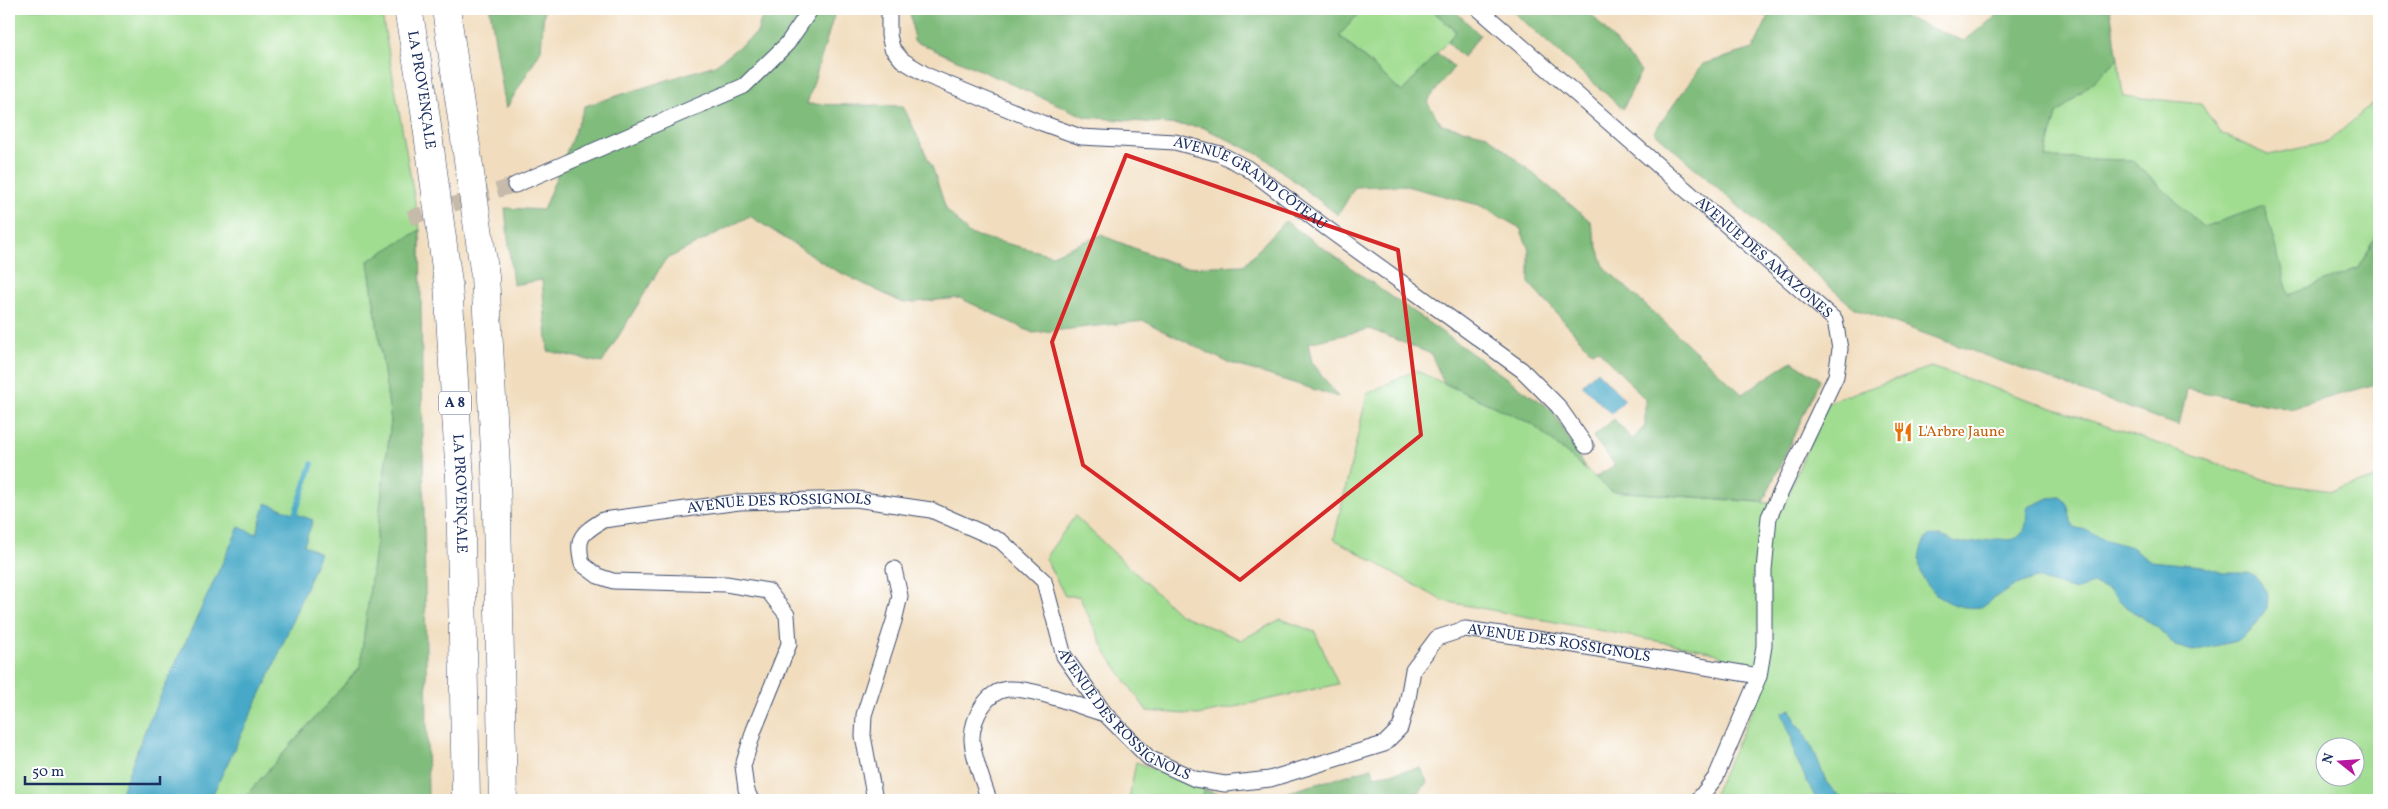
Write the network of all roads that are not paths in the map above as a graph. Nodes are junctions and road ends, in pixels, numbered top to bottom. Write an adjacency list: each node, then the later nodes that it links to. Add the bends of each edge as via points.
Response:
1 (408, 9): 11 (highway, LA PROVENÇALE / A 8, via 422,90 448,292 460,479)
2 (446, 9): 12 (highway, A 8, via 485,276 496,468)
3 (811, 9): 6 (street, via 787,44 744,86)
4 (889, 9): 7 (street, AVENUE GRAND CÔTEAU, via 888,35 892,48 902,60 928,76 1082,137 1175,142 1220,154 1247,168 1522,370 1558,406)
5 (1479, 9): 9 (street, AVENUE DES AMAZONES, via 1835,320 1840,349 1836,376 1769,517 1764,570 1764,646)
6 (515, 185)
7 (1586, 446)
8 (894, 569): 14 (street, via 900,596 864,716 863,736)
9 (1759, 676): 10 (street, AVENUE DES ROSSIGNOLS, via 1464,629 1437,638 1413,670 1400,728 1384,744 1270,779 1225,784 1195,779 1148,758); 16 (street, AVENUE DES AMAZONES, via 1716,777)
10 (1105, 714): 13 (street, AVENUE DES ROSSIGNOLS, via 1064,656 1044,581 1000,541 931,510 856,499 739,502 603,520 585,532 578,546 582,564 598,576 614,581 726,584 768,591 787,615 789,644 743,766); 15 (street, via 1031,692 1006,689 988,698 976,715 971,739)
11 (466, 800)
12 (504, 800)
13 (751, 800)
14 (875, 800)
15 (989, 800)
16 (1698, 800)

